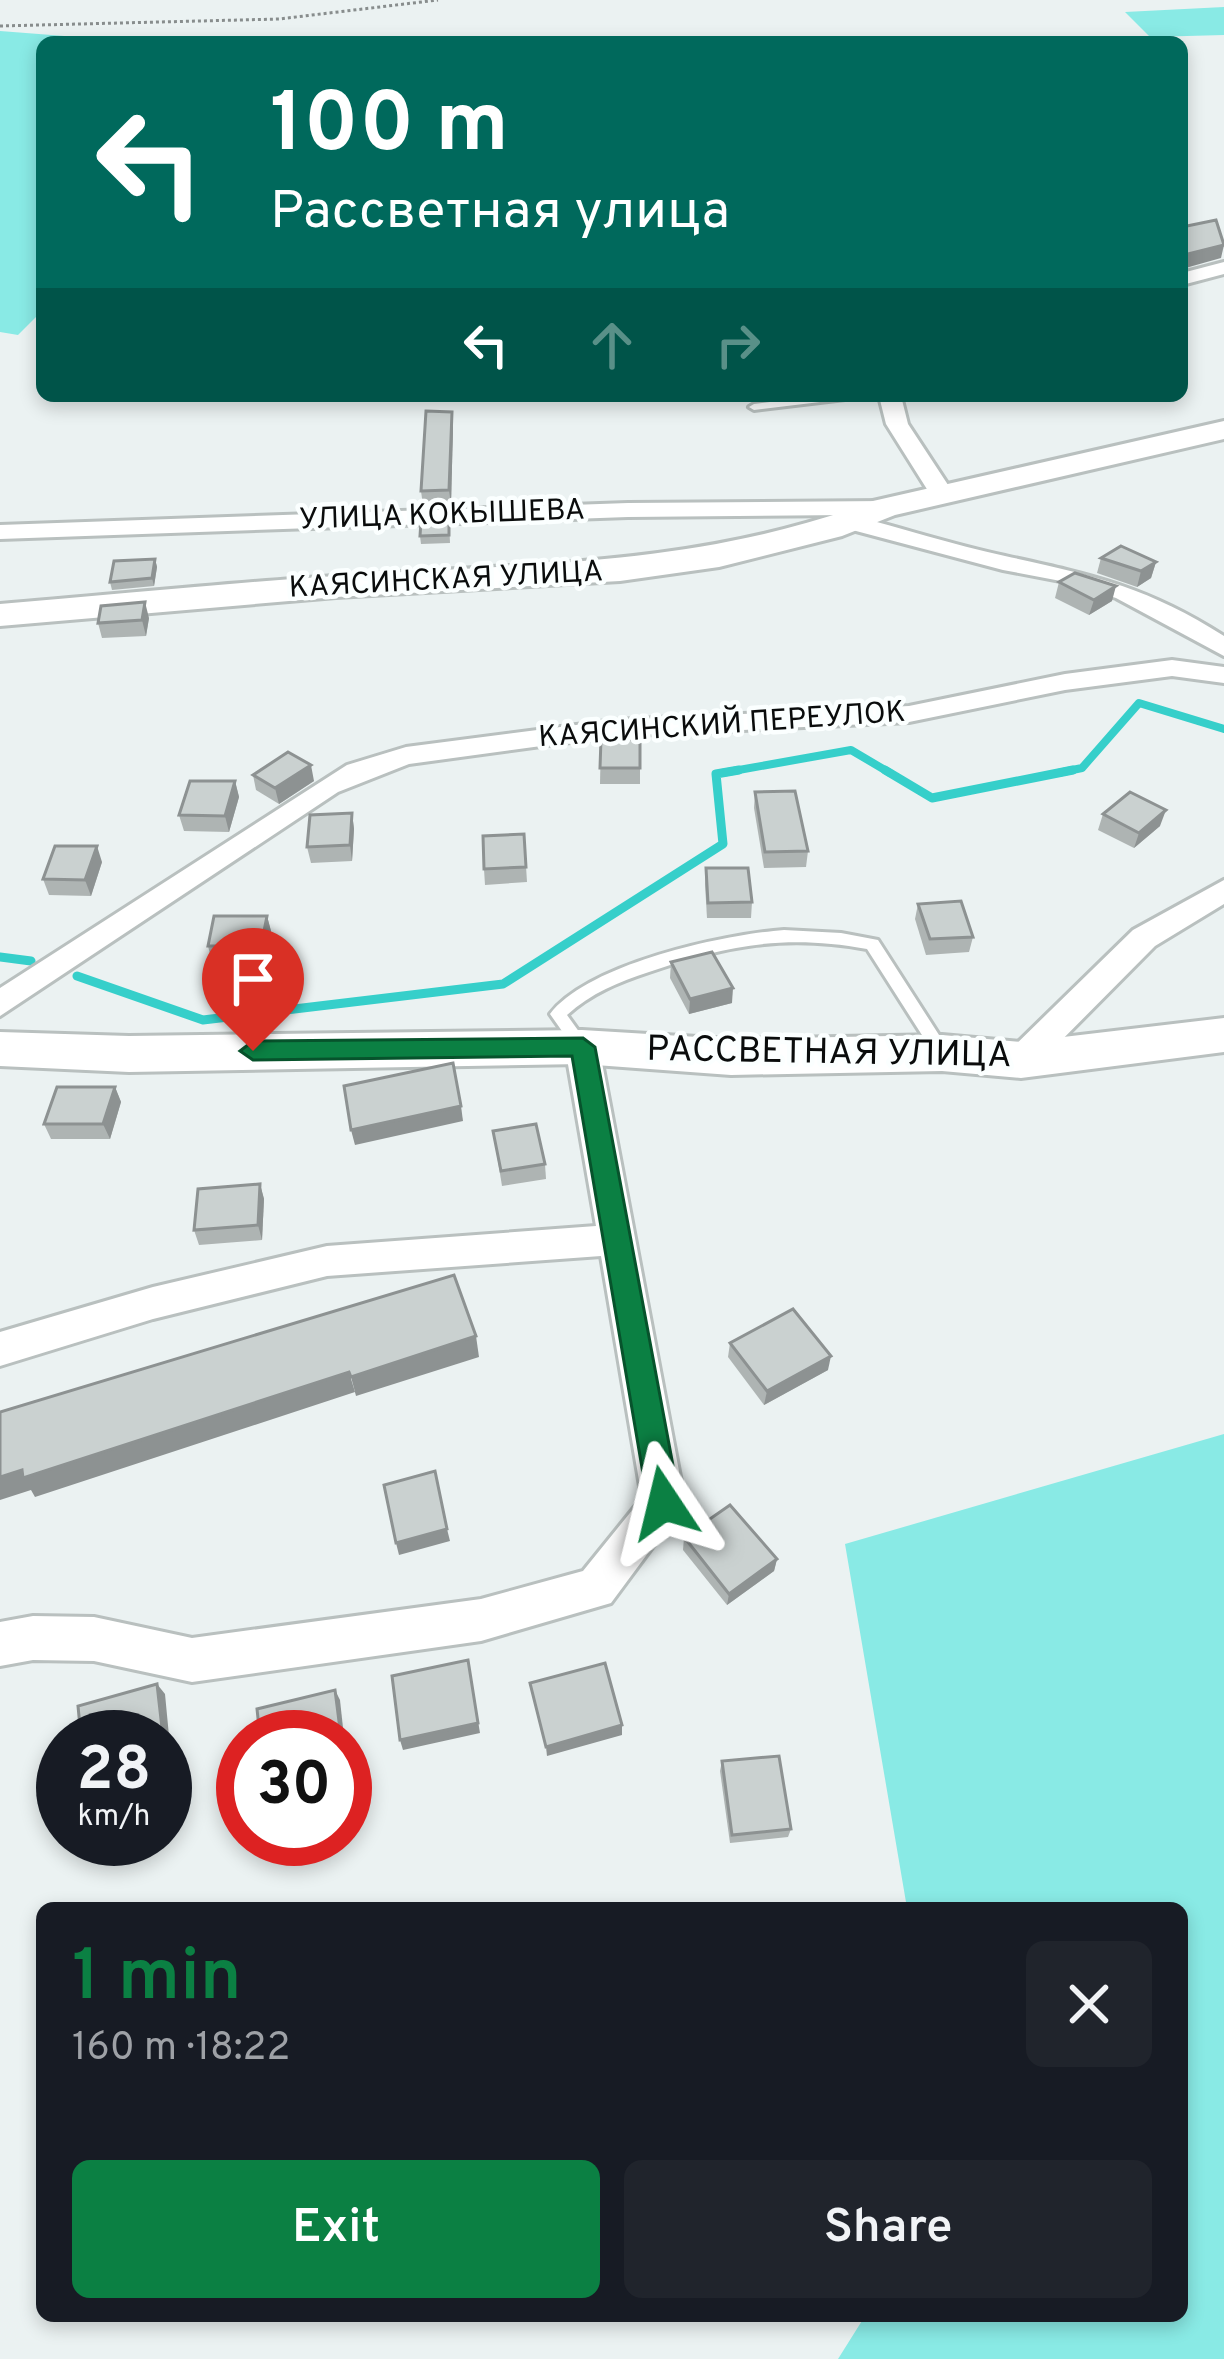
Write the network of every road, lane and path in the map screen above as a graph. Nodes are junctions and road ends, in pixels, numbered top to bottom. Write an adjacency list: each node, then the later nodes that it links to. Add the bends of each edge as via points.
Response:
1 (438, 0): 2 (path, via 279,19)
2 (0, 26)
3 (1224, 268): 4 (street)
4 (1188, 277)
5 (795, 402): 7 (lane)
6 (892, 402): 9 (street)
7 (754, 407)
8 (1224, 430): 9 (street, КАЯСИНСКАЯ УЛИЦА)
9 (942, 494): 10 (street, КАЯСИНСКАЯ УЛИЦА)
10 (885, 508): 11 (street, КАЯСИНСКАЯ УЛИЦА); 12 (street, УЛИЦА КОКЫШЕВА)
11 (849, 522): 13 (street, КАЯСИНСКАЯ УЛИЦА, via 719,557 620,571); 14 (street, via 1124,592)
12 (0, 532)
13 (0, 615)
14 (1224, 648)
15 (1224, 675): 17 (street, КАЯСИНСКИЙ ПЕРЕУЛОК, via 1172,668 909,714 615,728 406,756 328,786)
16 (1224, 890): 22 (street, via 1144,938)
17 (0, 1004)
18 (1224, 1036): 22 (street, РАССВЕТНАЯ УЛИЦА)
19 (583, 1047): 20 (street, РАССВЕТНАЯ УЛИЦА, via 129,1054); 21 (street, РАССВЕТНАЯ УЛИЦА, via 731,1057); 21 (lane, via 558,1014 581,990 720,940 826,934 872,944); 23 (street)
20 (0, 1048)
21 (942, 1053): 22 (street, РАССВЕТНАЯ УЛИЦА)
22 (1021, 1060)
23 (616, 1240): 24 (street, via 327,1261); 25 (street, via 664,1503 596,1588 481,1620 192,1660 94,1640)
24 (0, 1348)
25 (0, 1644)

